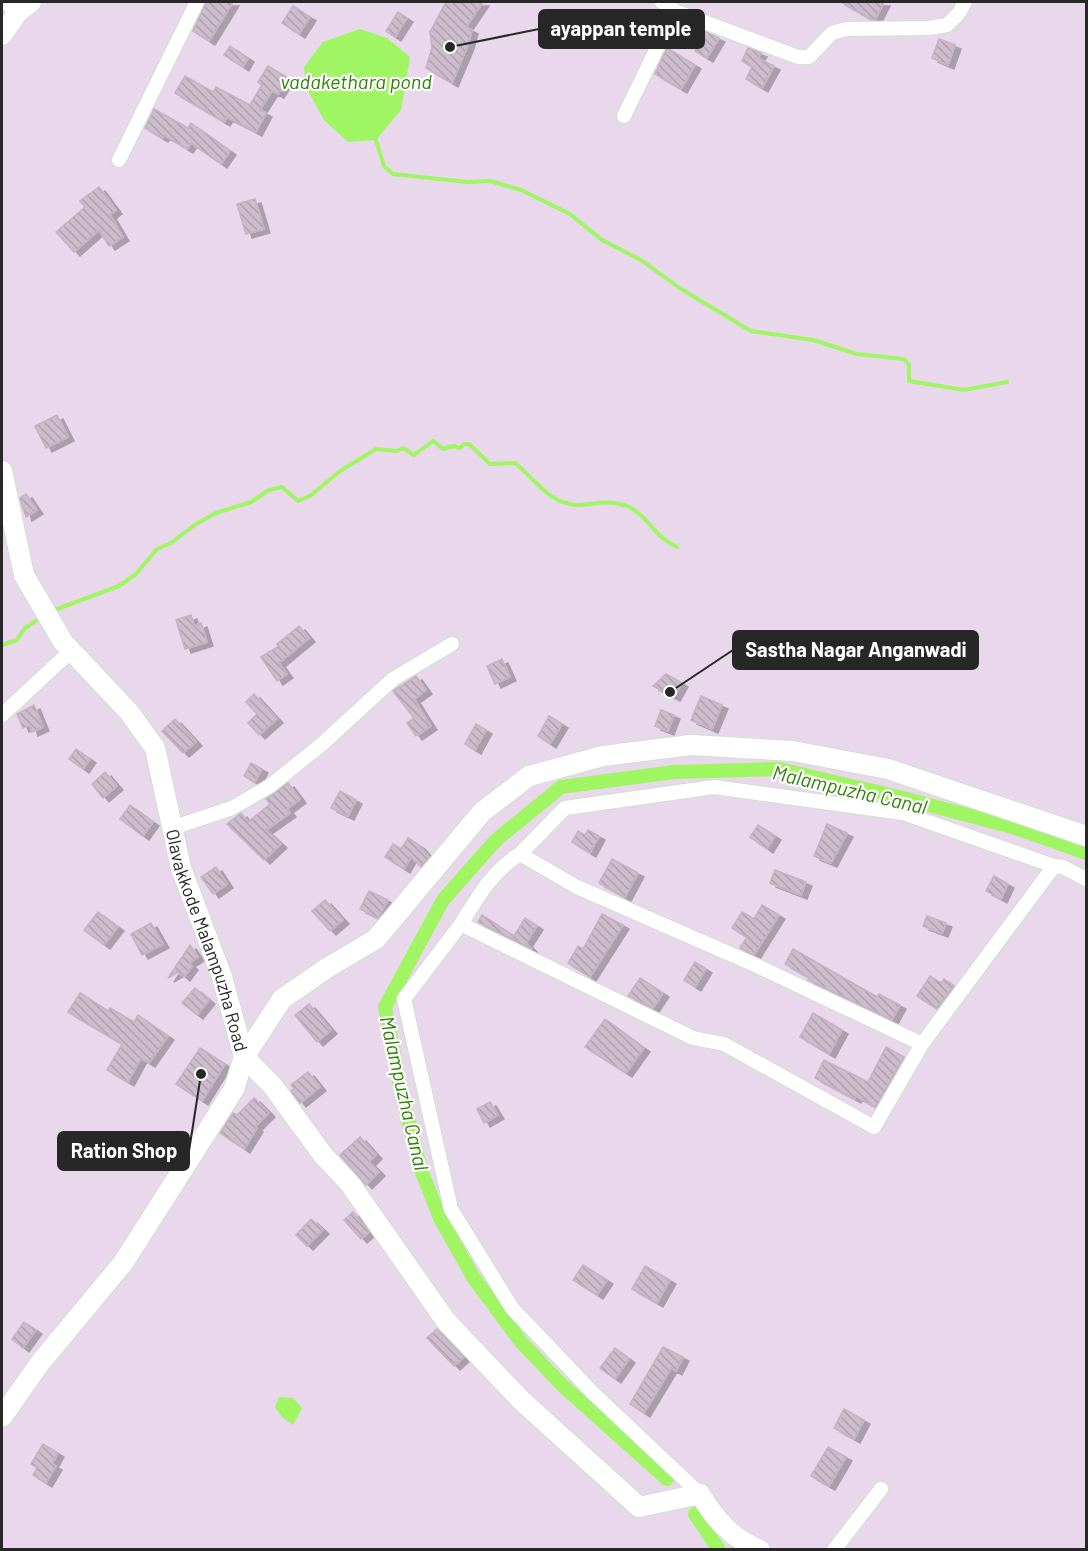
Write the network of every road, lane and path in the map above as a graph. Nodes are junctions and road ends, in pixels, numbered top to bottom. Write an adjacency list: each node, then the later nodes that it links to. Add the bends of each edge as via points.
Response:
1 (197, 2): 8 (street)
2 (662, 2): 5 (street)
3 (965, 2): 5 (street, via 947,25 846,29 832,33 809,57 798,57)
4 (18, 5): 6 (street)
5 (675, 11): 7 (street)
6 (2, 35)
7 (624, 116)
8 (119, 159)
9 (2, 471): 11 (street, Olavakkode Malampuzha Road, via 24,575)
10 (452, 644): 13 (street, via 393,679 270,786 232,808)
11 (71, 651): 12 (street); 13 (street, Olavakkode Malampuzha Road, via 129,712 155,748)
12 (2, 715)
13 (172, 828): 20 (street, Olavakkode Malampuzha Road, via 181,868 222,977)
14 (1086, 836): 20 (street, via 888,769 793,751 691,745 603,756 529,776 482,812 376,939 282,999)
15 (520, 854): 16 (street, via 565,808 714,787 903,813); 18 (street, via 489,880); 19 (street, via 576,887 753,964)
16 (1054, 866): 17 (street); 19 (street)
17 (1086, 879)
18 (461, 924): 19 (street, via 693,1038 724,1044 874,1128); 23 (street, via 404,999 451,1209 512,1308 594,1394)
19 (922, 1044)
20 (244, 1057): 21 (street, Olavakkode Malampuzha Road, via 234,1089 123,1263 40,1363); 23 (street, via 272,1085 350,1185 446,1321 521,1400 639,1507)
21 (2, 1417)
22 (881, 1489): 26 (street)
23 (700, 1494): 24 (street, via 716,1521)
24 (737, 1543): 25 (street)
25 (760, 1550)
26 (834, 1550)

